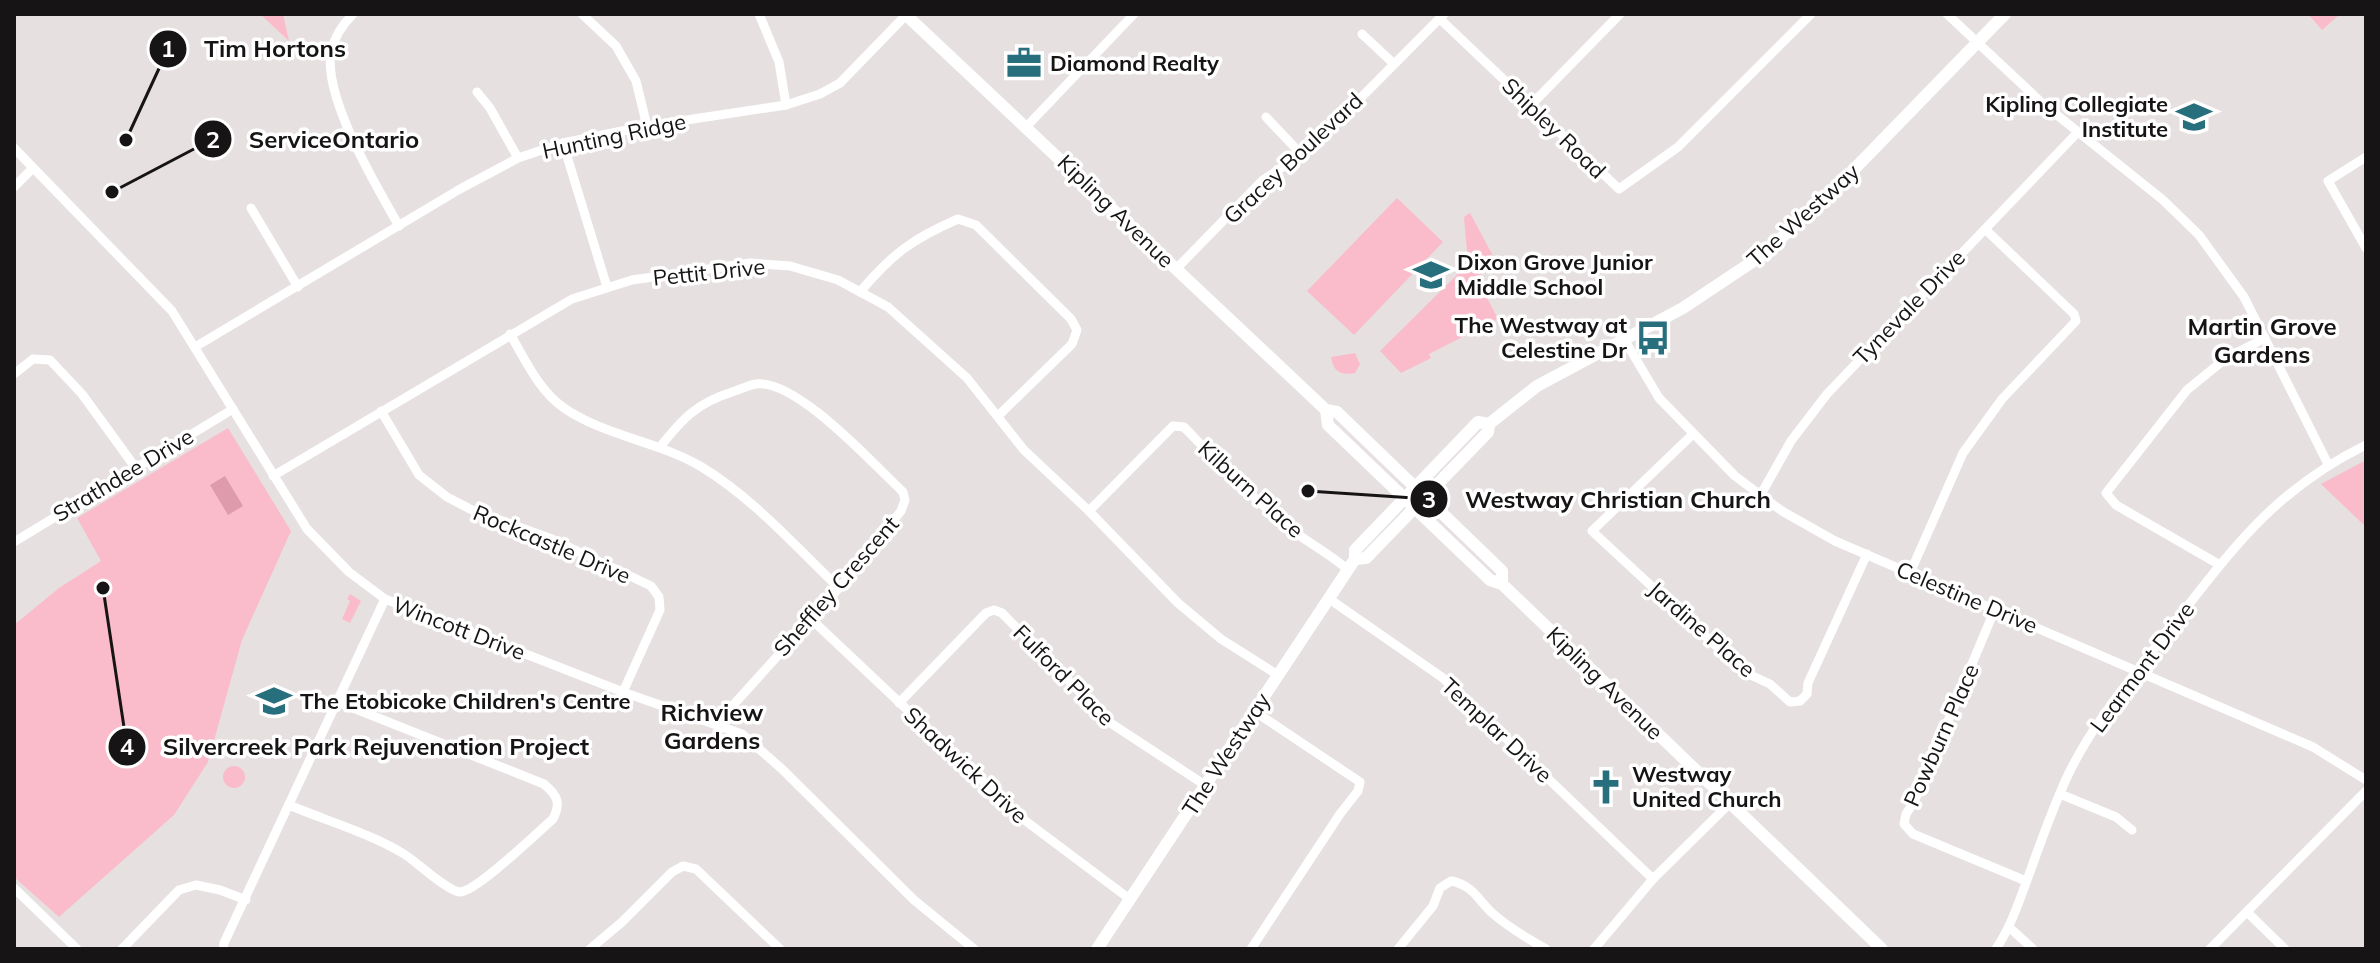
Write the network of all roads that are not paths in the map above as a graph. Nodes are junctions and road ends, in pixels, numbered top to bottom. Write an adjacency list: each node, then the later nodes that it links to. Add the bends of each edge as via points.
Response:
1 (353, 14): 29 (street, via 331,52 334,88 363,165)
2 (582, 14): 18 (street, via 616,46 636,81)
3 (759, 14): 15 (street, via 779,62)
4 (906, 14): 15 (street, Hunting Ridge, via 840,83); 19 (main road, Kipling Avenue)
5 (1134, 14): 19 (street)
6 (1620, 14): 16 (street)
7 (1811, 14): 16 (street, Shipley Road, via 1678,147 1619,189)
8 (1947, 14): 12 (street)
9 (2005, 14): 12 (main road, The Westway)
10 (1442, 16): 13 (street, Gracey Boulevard); 16 (street, Shipley Road)
11 (1362, 34): 13 (street)
12 (1977, 43): 20 (street); 38 (main road, The Westway, via 1779,241 1709,292)
13 (1393, 63): 23 (street, Gracey Boulevard)
14 (477, 92): 25 (street)
15 (786, 105): 18 (street, Hunting Ridge)
16 (1530, 106)
17 (1266, 117): 23 (street)
18 (647, 126): 21 (street, Hunting Ridge)
19 (1027, 126): 32 (main road, Kipling Avenue)
20 (2077, 133): 30 (street, Tynevale Drive); 37 (street, via 2199,235 2230,275)
21 (563, 143): 25 (street, Hunting Ridge); 34 (street)
22 (14, 148): 26 (street, Wincott Drive)
23 (1302, 155): 32 (street, Gracey Boulevard, via 1263,180)
24 (2366, 157): 31 (street, via 2328,181)
25 (518, 158): 29 (street, Hunting Ridge)
26 (33, 168): 27 (street); 39 (street, Wincott Drive, via 172,311)
27 (14, 187)
28 (251, 208): 33 (street)
29 (399, 226): 33 (street, Hunting Ridge)
30 (1985, 229): 53 (street, Tynevale Drive, via 1808,416); 62 (street, via 2076,321 2002,399 1963,453)
31 (2366, 248)
32 (1176, 269): 42 (main road, Kipling Avenue)
33 (298, 287): 39 (street, Hunting Ridge)
34 (607, 287): 35 (street, Pettit Drive, via 750,263 790,266); 36 (street, Pettit Drive, via 572,299)
35 (860, 292): 44 (street, Pettit Drive, via 888,307 945,357); 44 (street, via 910,242 958,219 976,225 1077,330 1072,344)
36 (510, 334): 43 (street, Pettit Drive); 48 (street, via 539,383 562,407 592,424)
37 (2265, 338): 49 (street); 61 (street, via 2217,364 2187,390 2106,493 2116,505)
38 (1624, 339): 45 (main road, The Westway, via 1544,382); 46 (street, Celestine Drive, via 1659,398)
39 (195, 347): 41 (street, Wincott Drive)
40 (14, 374): 50 (street, via 33,359 50,360)
41 (233, 409): 50 (street, Strathdee Drive); 51 (street, Wincott Drive)
42 (1326, 410): 52 (main road, Kipling Avenue, via 1337,412); 55 (main road, Kipling Avenue, via 1328,425)
43 (381, 411): 51 (street, Pettit Drive); 71 (street, Rockcastle Drive, via 419,475 447,497 651,586 660,610)
44 (998, 416): 57 (street, Pettit Drive, via 1024,450)
45 (1489, 424): 52 (main road, The Westway, via 1478,422); 54 (main road, The Westway, via 1488,432)
46 (1693, 434): 53 (street, Celestine Drive); 59 (street, Jardine Place, via 1592,531 1744,672 1770,684 1790,702 1800,701)
47 (2366, 445): 49 (street, Learmont Drive)
48 (660, 447): 64 (street, via 736,491); 64 (street, Sheffley Crescent, via 684,417 711,398 758,384 789,391 816,411 903,492 905,500)
49 (2328, 464): 61 (street, Learmont Drive, via 2271,507)
50 (135, 467): 58 (street, Strathdee Drive)
51 (273, 476): 66 (street, Wincott Drive, via 319,544)
52 (1415, 486): 54 (main road, Kipling Avenue); 55 (main road, The Westway)
53 (1760, 496): 59 (street, Celestine Drive, via 1819,533)
54 (1426, 497): 56 (main road, The Westway); 63 (main road, Kipling Avenue, via 1502,571)
55 (1403, 498): 56 (main road, Kipling Avenue); 60 (main road, The Westway, via 1355,550)
56 (1415, 509): 60 (main road, The Westway, via 1366,558); 63 (main road, Kipling Avenue, via 1490,580)
57 (1089, 511): 60 (street, Kilburn Place, via 1173,426 1184,427 1286,526); 70 (street, Pettit Drive, via 1178,603 1221,639)
58 (14, 542)
59 (1867, 554): 62 (street, Celestine Drive)
60 (1351, 564): 65 (main road, The Westway)
61 (2220, 565): 69 (street, Learmont Drive)
62 (1910, 573): 67 (street, Celestine Drive)
63 (1502, 584): 80 (main road, Kipling Avenue)
64 (839, 588): 68 (street, Sheffley Crescent)
65 (1328, 598): 70 (main road, The Westway); 83 (street, Templar Drive, via 1443,678)
66 (385, 599): 71 (street, Wincott Drive); 72 (street)
67 (1995, 609): 69 (street, Celestine Drive); 84 (street, Powburn Place, via 1904,824 1913,834)
68 (810, 618): 73 (street, Shadwick Drive); 75 (street, Sheffley Crescent)
69 (2137, 669): 76 (street, Celestine Drive, via 2313,747); 79 (street, Learmont Drive, via 2092,730)
70 (1278, 675): 74 (main road, The Westway)
71 (623, 692): 75 (street, Wincott Drive)
72 (338, 702): 81 (street); 81 (street, via 544,784 557,795 559,808 484,879 460,892 403,853)
73 (899, 703): 77 (street, Fulford Place, via 994,610 1109,722); 87 (street, Shadwick Drive, via 1023,819)
74 (1254, 711): 77 (main road, The Westway); 99 (street, via 1360,782)
75 (716, 724): 97 (street, Wincott Drive, via 754,743 914,900)
76 (2366, 780)
77 (1205, 785): 87 (main road, The Westway)
78 (2366, 791): 88 (street)
79 (2060, 794): 82 (street, via 2116,817); 84 (street, Learmont Drive)
80 (1730, 803): 83 (street); 103 (main road, Kipling Avenue)
81 (289, 805): 86 (street)
82 (2132, 830)
83 (1653, 879): 102 (street)
84 (2026, 881): 89 (street, Learmont Drive)
85 (14, 888): 91 (street)
86 (246, 900): 92 (street, via 196,885 179,890); 93 (street)
87 (1131, 900): 98 (main road, The Westway)
88 (2247, 912): 106 (street); 107 (street)
89 (2010, 928): 104 (street, Learmont Drive); 105 (street)
90 (770, 940): 94 (street, via 696,869 683,866); 95 (street); 96 (street)
91 (77, 949)
92 (122, 949)
93 (223, 949)
94 (590, 949)
95 (760, 949)
96 (780, 949)
97 (974, 949)
98 (1097, 949)
99 (1251, 949)
100 (1398, 949): 101 (street, via 1433,906 1440,888 1451,881 1465,883 1519,934)
101 (1546, 949)
102 (1594, 949)
103 (1882, 949)
104 (1996, 949)
105 (2033, 949)
106 (2210, 949)
107 (2285, 949)

